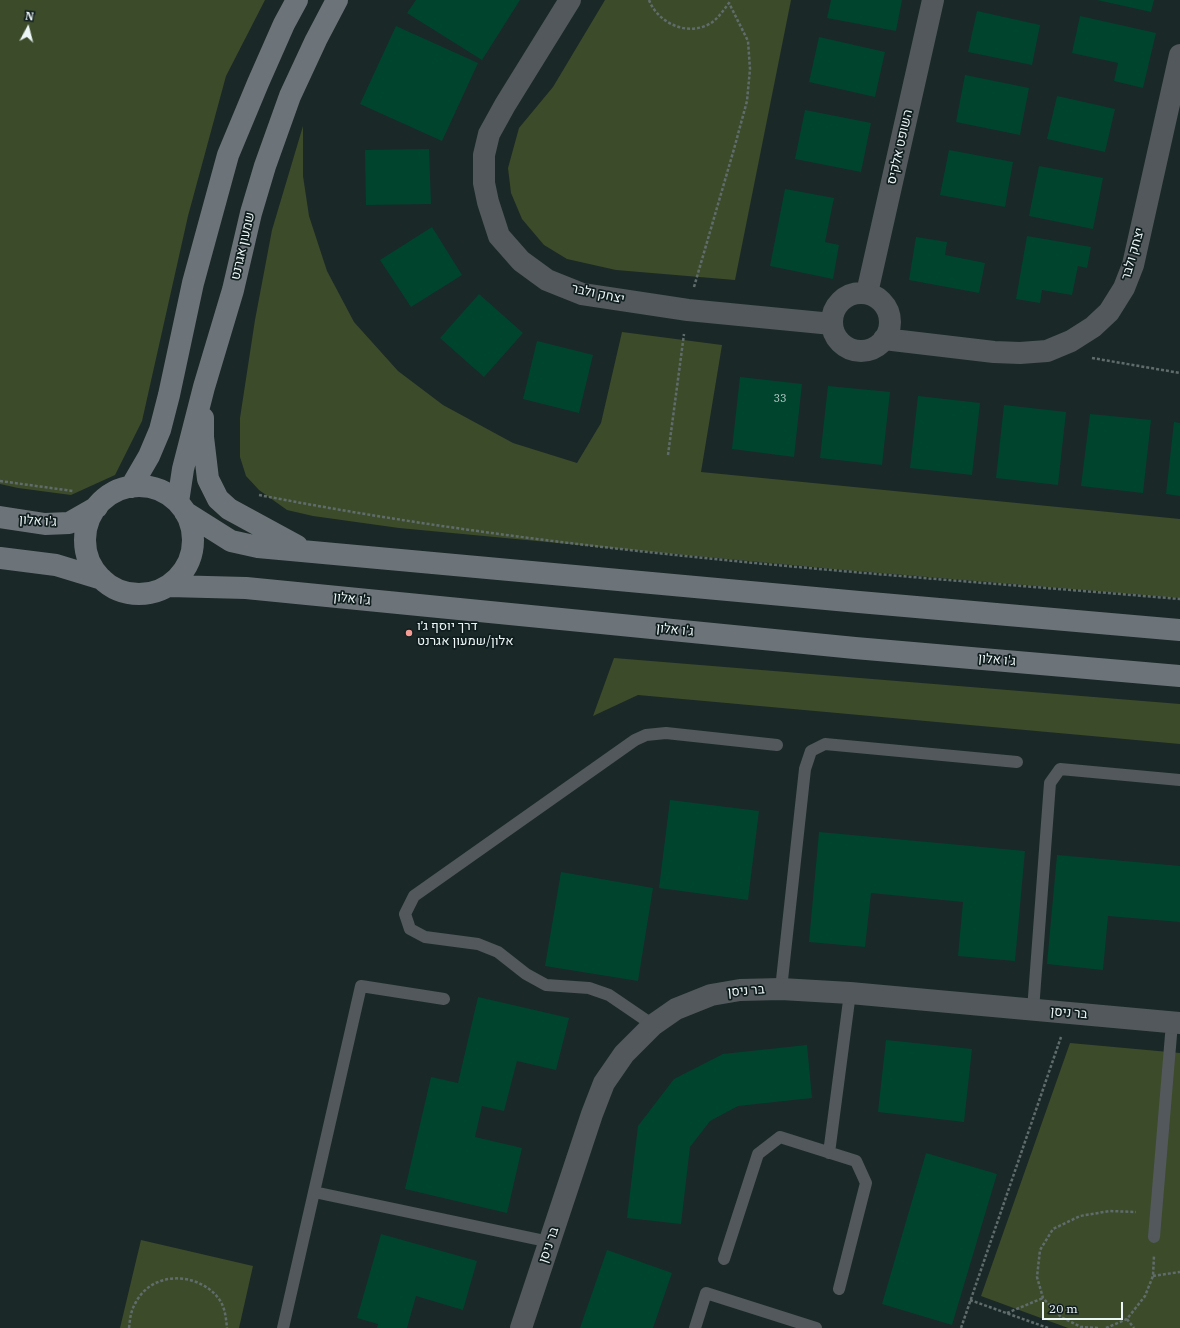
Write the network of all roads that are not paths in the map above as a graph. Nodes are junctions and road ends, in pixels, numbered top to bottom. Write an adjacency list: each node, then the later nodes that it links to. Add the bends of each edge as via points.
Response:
1 (298, 0): 11 (main road, via 284,24 228,155 193,283 160,430)
2 (337, 0): 10 (main road, שמעון אגרנט, via 290,96 265,166 233,290)
3 (570, 0): 8 (street, יצחק ולבר, via 489,134 484,155 484,183 499,236 521,261 547,280 582,294 688,310)
4 (933, 0): 7 (street, השופט אלקיס)
5 (1180, 55): 6 (street, יצחק ולבר)
6 (1178, 78): 9 (street, יצחק ולבר, via 1132,265 1124,288 1109,312 1093,327 1071,341 1047,351 1020,353)
7 (867, 293): 8 (street, via 857,293 839,302 834,311); 9 (street, via 883,302 889,311 890,326)
8 (832, 324): 9 (street, via 840,342 849,348 868,350)
9 (884, 339)
10 (204, 387): 13 (main road, שמעון אגרנט, via 183,469); 15 (main road, via 203,437 208,479 218,499 236,513)
11 (131, 487): 12 (main road, via 118,490 106,497); 13 (main road, via 148,487 164,492)
12 (97, 507): 14 (main road, ג'ו אלון, via 69,522 45,524); 17 (main road, via 89,520 85,536 86,552 92,567)
13 (182, 507): 15 (main road, via 231,541 258,547); 18 (main road, via 192,527 194,543 190,559 182,573)
14 (0, 517)
15 (309, 552): 19 (main road)
16 (0, 558): 17 (main road, via 56,565)
17 (102, 579): 18 (main road, via 117,590 134,594 152,593)
18 (169, 586): 20 (main road, ג'ו אלון, via 254,589 855,648)
19 (1180, 630)
20 (1180, 676)
21 (776, 745): 29 (lane, via 666,733 646,735 635,740 414,896 405,914 410,929 425,937 478,944 498,952 526,974 546,985 589,988 609,995)
22 (1017, 762): 24 (lane, via 825,744 811,751 805,769)
23 (1180, 780): 27 (lane, via 1060,769 1050,782)
24 (781, 989): 25 (street, בר ניסן); 29 (street, בר ניסן, via 740,990 711,995 676,1009)
25 (850, 993): 27 (street, בר ניסן); 30 (lane)
26 (444, 999): 31 (lane, via 361,986)
27 (1033, 1010): 28 (street, בר ניסן)
28 (1176, 1023): 32 (lane)
29 (653, 1025): 33 (street, בר ניסן, via 624,1054 604,1083)
30 (829, 1153): 34 (lane, via 780,1138 758,1154); 35 (lane, via 856,1161 866,1183)
31 (314, 1192): 33 (lane); 36 (lane)
32 (1154, 1237)
33 (550, 1242): 37 (street, בר ניסן)
34 (724, 1259)
35 (838, 1289)
36 (283, 1328)
37 (521, 1328)
38 (695, 1328): 39 (lane, via 706,1293)
39 (816, 1328)

